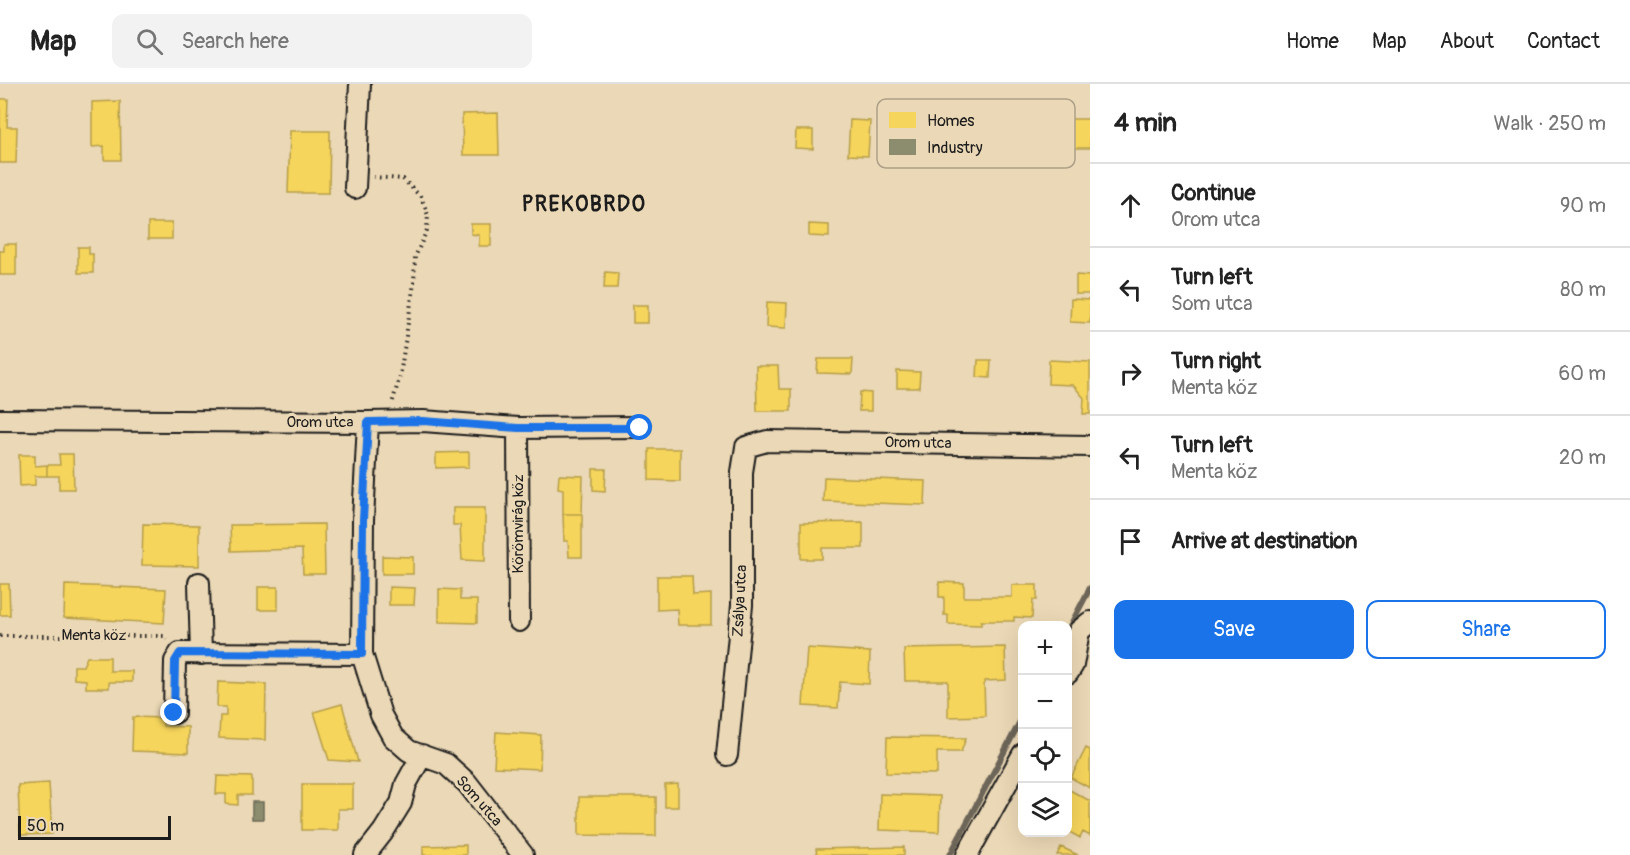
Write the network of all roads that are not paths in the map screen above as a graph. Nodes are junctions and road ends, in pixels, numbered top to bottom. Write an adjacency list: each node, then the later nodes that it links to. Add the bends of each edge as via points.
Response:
1 (360, 84): 2 (street)
2 (355, 182)
3 (0, 420): 4 (street, Orom utca)
4 (377, 422): 5 (street, Orom utca); 13 (street, Som utca, via 363,520)
5 (518, 428): 6 (street, Orom utca); 10 (street, Körömvirág köz)
6 (640, 428)
7 (1090, 446): 8 (street, Orom utca, via 767,441)
8 (747, 447): 17 (street, Zsálya utca, via 742,472 742,605)
9 (199, 583): 12 (street)
10 (519, 621)
11 (1090, 622): 14 (street, via 1079,631)
12 (201, 654): 13 (street); 15 (street, via 180,653 175,661)
13 (362, 654): 16 (street, Som utca, via 381,715 393,736)
14 (1072, 667)
15 (174, 713)
16 (422, 755): 19 (street, via 406,784 401,803); 20 (street, Som utca, via 446,764 467,783)
17 (726, 755)
18 (1018, 763): 21 (street)
19 (365, 855)
20 (523, 855)
21 (967, 855)

